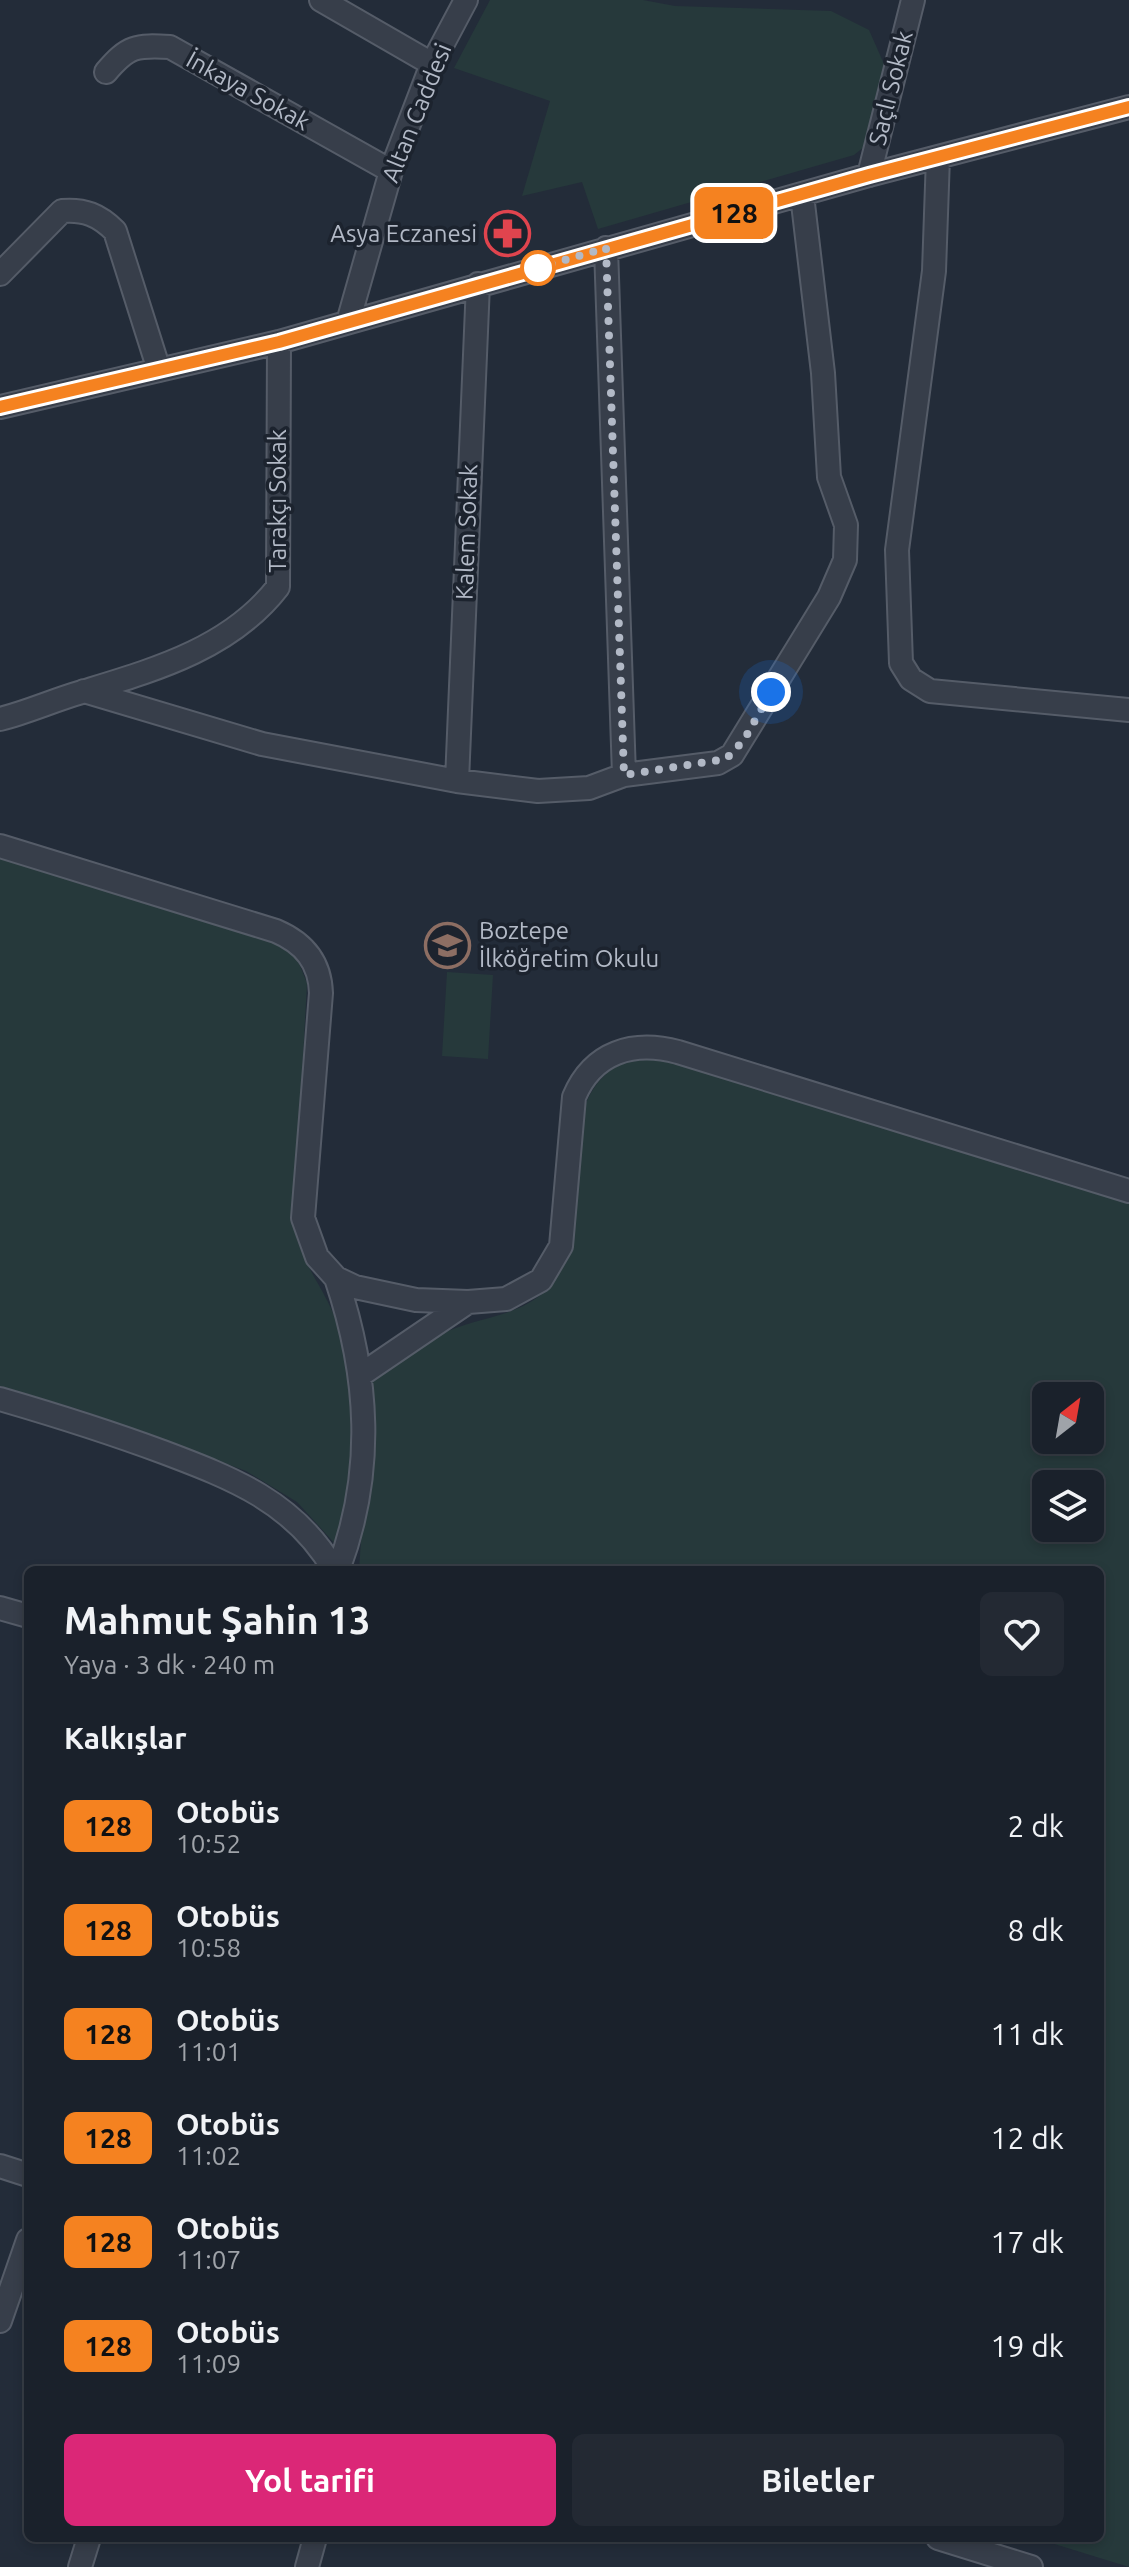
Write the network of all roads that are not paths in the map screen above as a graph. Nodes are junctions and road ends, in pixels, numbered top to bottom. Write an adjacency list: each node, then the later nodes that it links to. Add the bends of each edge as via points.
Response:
1 (321, 0): 4 (street)
2 (466, 0): 4 (street, Altan Caddesi)
3 (913, 0): 9 (street, Saçlı Sokak)
4 (432, 64): 8 (street, Altan Caddesi)
5 (106, 72): 8 (street, İnkaya Sokak, via 123,52 141,45 170,47)
6 (1129, 107): 7 (street)
7 (938, 157): 9 (street); 19 (street, via 934,271 897,550 901,663 911,679 930,691)
8 (391, 171): 14 (street, Altan Caddesi)
9 (869, 175): 10 (street)
10 (802, 195): 11 (street); 21 (street, via 829,477 846,525 845,560 829,597 732,755 718,763)
11 (606, 248): 13 (street); 21 (street)
12 (0, 274): 16 (street, via 62,211 98,216 115,231)
13 (478, 284): 14 (street); 22 (street, Kalem Sokak)
14 (348, 322): 15 (street)
15 (279, 342): 16 (street); 18 (street, Tarakçı Sokak, via 278,587 248,621 211,645 135,677)
16 (159, 370): 17 (street)
17 (0, 407)
18 (84, 691): 20 (street, Tarakçı Sokak); 22 (street, via 262,744)
19 (1129, 710)
20 (0, 719)
21 (624, 775): 22 (street, via 589,788 538,791)
22 (457, 781)
23 (0, 846): 25 (street, via 276,931 311,956 321,993 303,1218 317,1257)
24 (1129, 1191): 26 (street, via 661,1047 631,1047 599,1062 574,1097 561,1246 550,1268 518,1295)
25 (336, 1278): 26 (street, via 391,1296); 27 (street)
26 (468, 1302): 27 (street)
27 (362, 1374): 30 (street, via 360,1480 352,1527)
28 (0, 1399): 29 (street, via 97,1427 234,1479 295,1520)
29 (333, 1566)
30 (337, 1566)
31 (0, 1608): 32 (street)
32 (24, 1615)
33 (0, 2166): 34 (street)
34 (24, 2174)
35 (24, 2252): 36 (street)
36 (0, 2321)
37 (88, 2542): 40 (street)
38 (314, 2542): 41 (street)
39 (951, 2542): 42 (street)
40 (80, 2567)
41 (307, 2567)
42 (1031, 2567)

